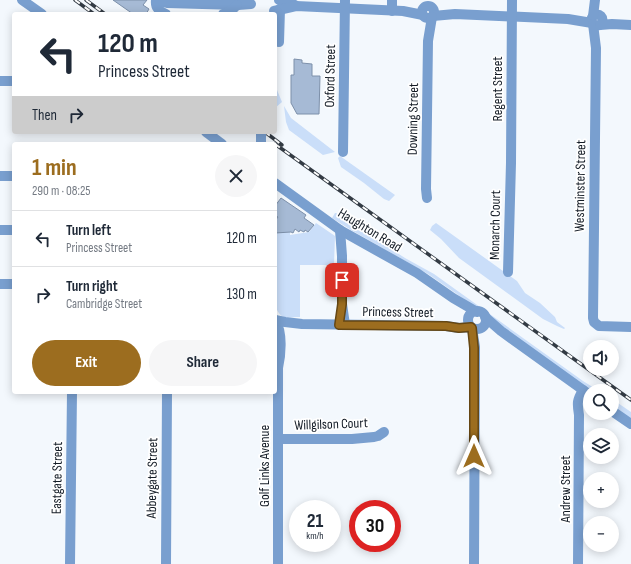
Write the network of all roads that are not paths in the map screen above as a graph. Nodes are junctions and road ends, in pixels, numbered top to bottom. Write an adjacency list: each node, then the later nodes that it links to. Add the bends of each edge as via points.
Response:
1 (22, 0): 13 (street)
2 (274, 0): 10 (street)
3 (392, 0): 12 (street)
4 (512, 0): 15 (street, Regent Street)
5 (596, 0): 18 (street, Westminster Street)
6 (160, 1): 9 (street); 14 (street, via 156,5)
7 (345, 4): 10 (street, via 296,6 287,2); 12 (street); 25 (street, Oxford Street)
8 (253, 6): 9 (street)
9 (232, 7)
10 (276, 8)
11 (428, 10): 12 (street); 15 (street); 30 (street, Downing Street)
12 (392, 11)
13 (39, 12)
14 (163, 12)
15 (512, 17): 18 (street); 28 (street, Regent Street)
16 (277, 19): 20 (street)
17 (631, 19): 18 (street)
18 (596, 20): 19 (street); 39 (street, Westminster Street, via 593,321 599,326)
19 (631, 25)
20 (279, 42)
21 (0, 81): 22 (street)
22 (12, 81)
23 (209, 134): 24 (street)
24 (219, 142)
25 (343, 152)
26 (0, 176): 27 (street)
27 (12, 176)
28 (510, 178): 34 (street, Monarch Court)
29 (277, 184): 33 (street, Haughton Road)
30 (427, 198)
31 (0, 230): 32 (street)
32 (12, 230)
33 (344, 232): 37 (street, Haughton Road, via 417,273 453,298); 38 (street)
34 (508, 272)
35 (0, 284): 36 (street)
36 (12, 284)
37 (475, 322): 38 (street, Princess Street, via 459,328); 43 (street, via 501,331); 54 (street)
38 (342, 325): 40 (street, Princess Street, via 285,322)
39 (631, 327)
40 (277, 328): 42 (street, Golf Links Avenue, via 280,334)
41 (277, 364): 42 (street, Golf Links Avenue)
42 (278, 368): 50 (street, Golf Links Avenue)
43 (583, 390)
44 (72, 394): 51 (street, Eastgate Street)
45 (167, 394): 52 (street, Abbeygate Street)
46 (583, 400): 55 (street, Andrew Street, via 579,415)
47 (619, 416): 48 (street)
48 (631, 424)
49 (384, 432): 50 (street, Willgilson Court, via 374,437 352,439)
50 (278, 439): 53 (street, Golf Links Avenue)
51 (70, 564)
52 (166, 564)
53 (278, 564)
54 (474, 564)
55 (578, 564)

